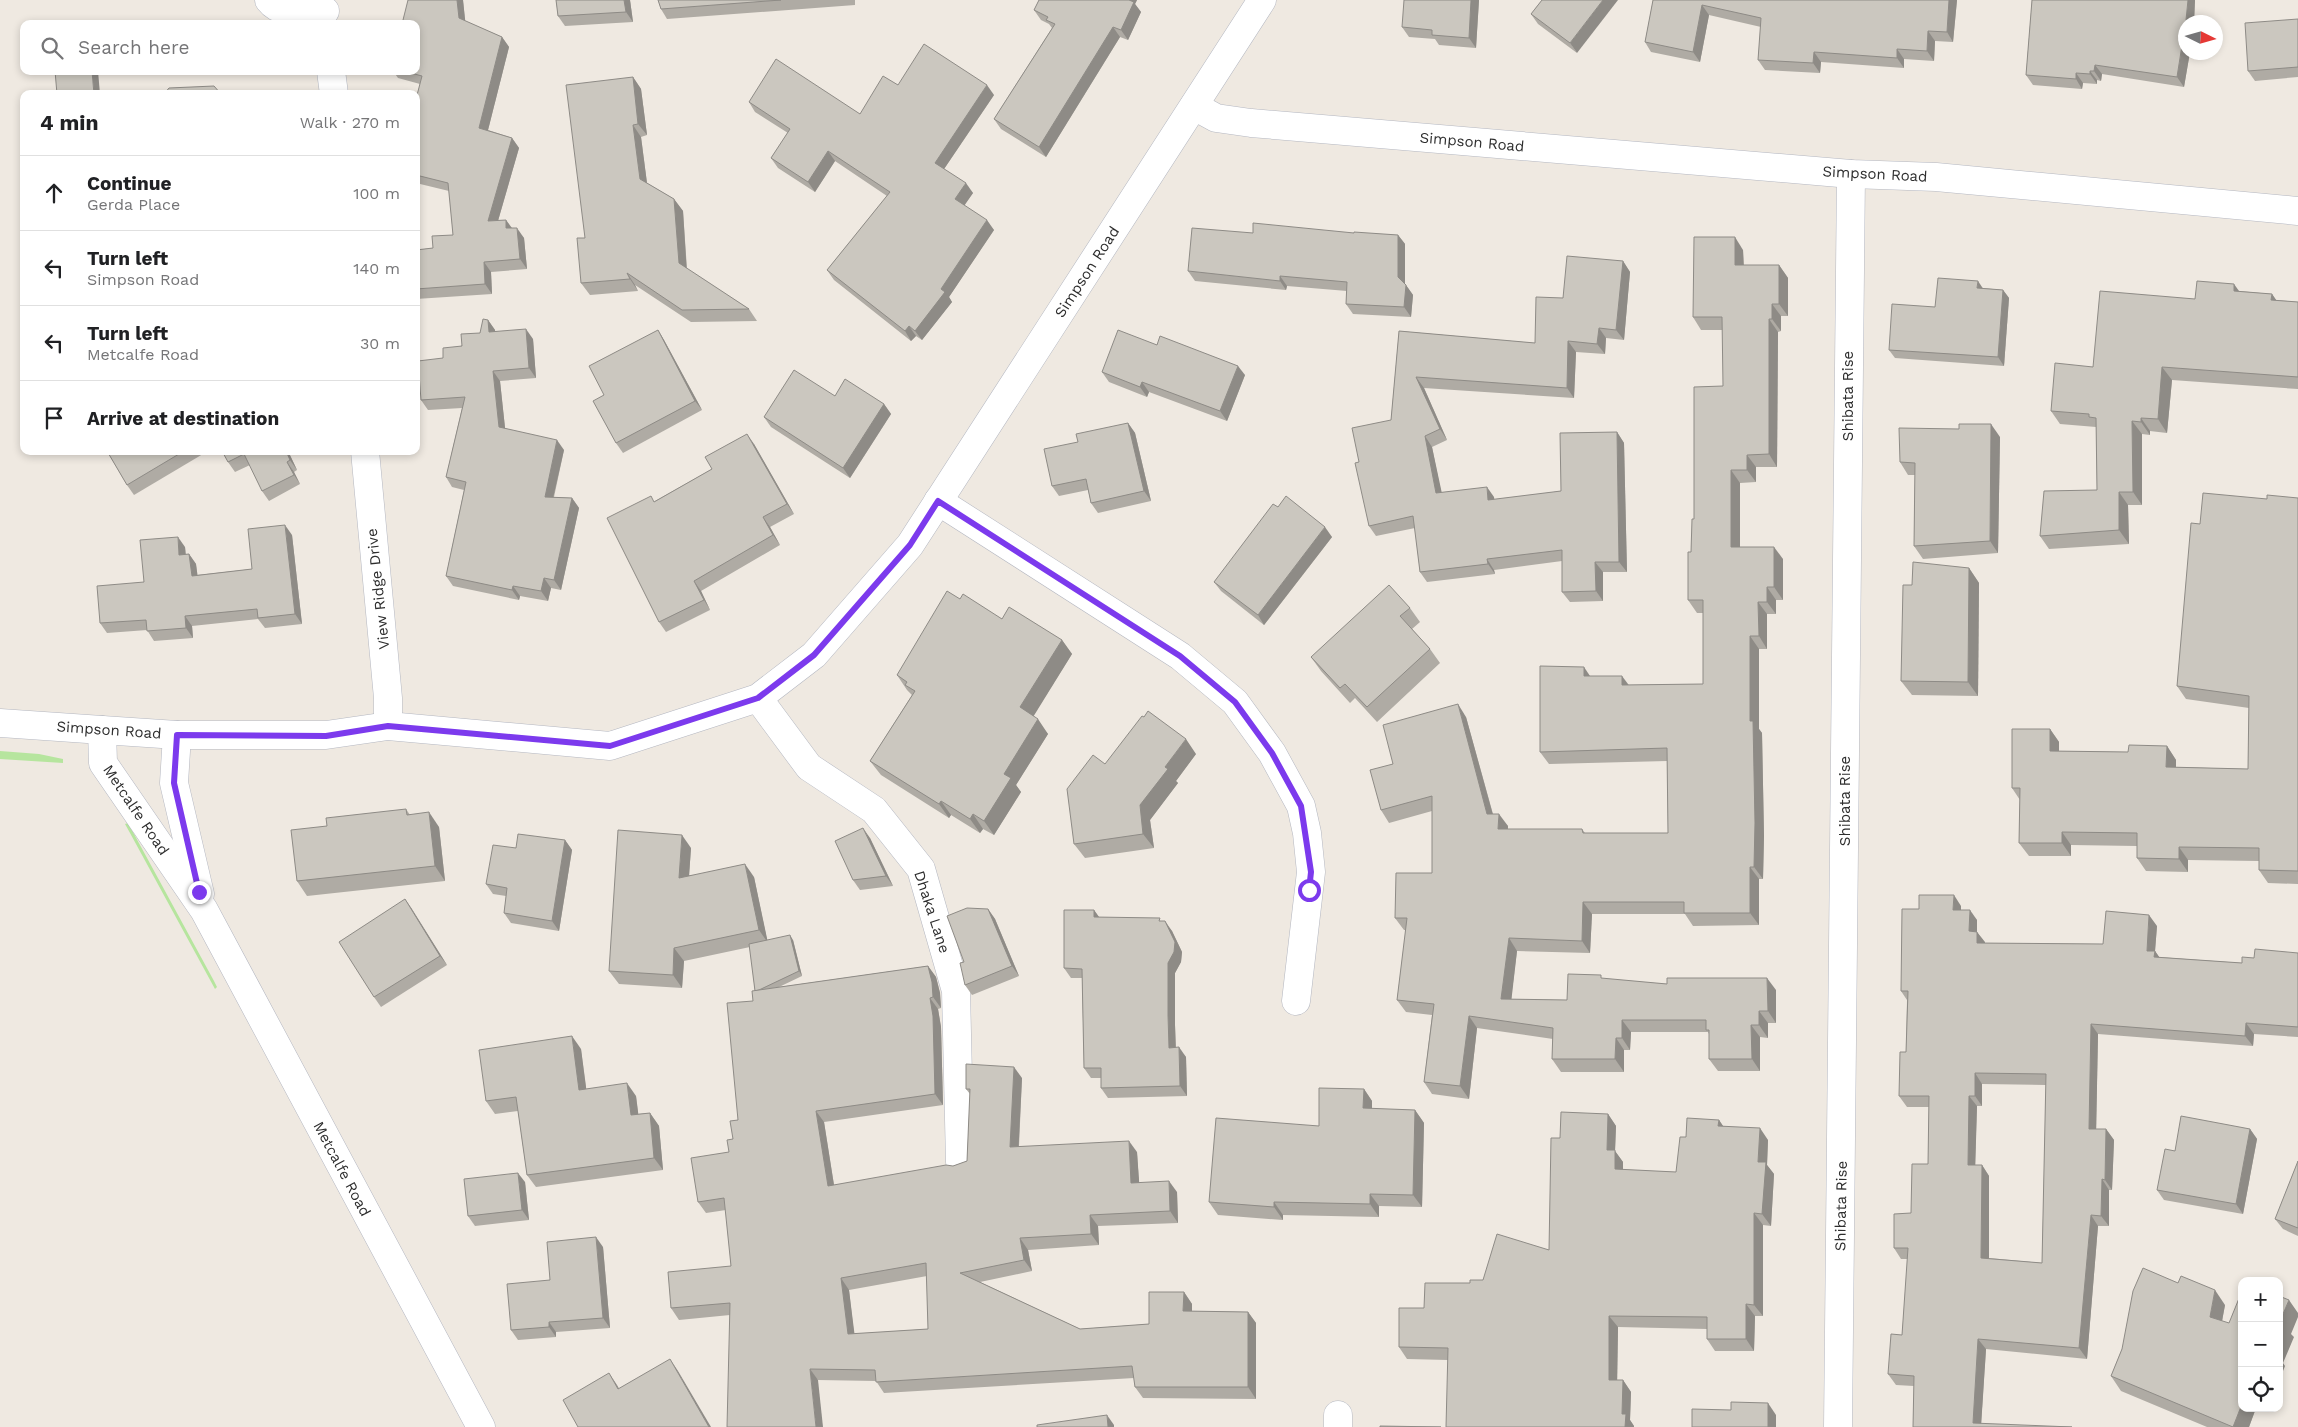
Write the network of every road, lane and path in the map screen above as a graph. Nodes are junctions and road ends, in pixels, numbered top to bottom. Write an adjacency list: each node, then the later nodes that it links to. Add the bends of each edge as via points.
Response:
1 (269, 0): 3 (street, via 284,11)
2 (1262, 0): 6 (street)
3 (325, 11)
4 (332, 75): 5 (street)
5 (333, 90)
6 (1194, 106): 7 (street, Simpson Road, via 1216,118 1252,123); 10 (street, Simpson Road)
7 (1851, 174): 8 (street, Simpson Road, via 1936,177); 20 (street, Shibata Rise)
8 (2298, 211)
9 (365, 455): 13 (street, View Ridge Drive)
10 (938, 501): 11 (street, Simpson Road, via 910,545 814,655); 17 (street, via 1180,656 1235,702 1272,753 1301,806 1311,872)
11 (758, 698): 13 (street, Simpson Road, via 610,746); 18 (street, Dhaka Lane, via 809,767 874,810 921,869 956,991)
12 (0, 723): 14 (street, Simpson Road)
13 (388, 726): 15 (street, Simpson Road, via 326,736)
14 (102, 730): 15 (street, Simpson Road); 16 (street, Metcalfe Road, via 103,763)
15 (177, 735): 16 (street, Metcalfe Road, via 174,783)
16 (204, 910): 19 (street, Metcalfe Road)
17 (1296, 1001)
18 (960, 1162)
19 (481, 1427)
20 (1838, 1427)

